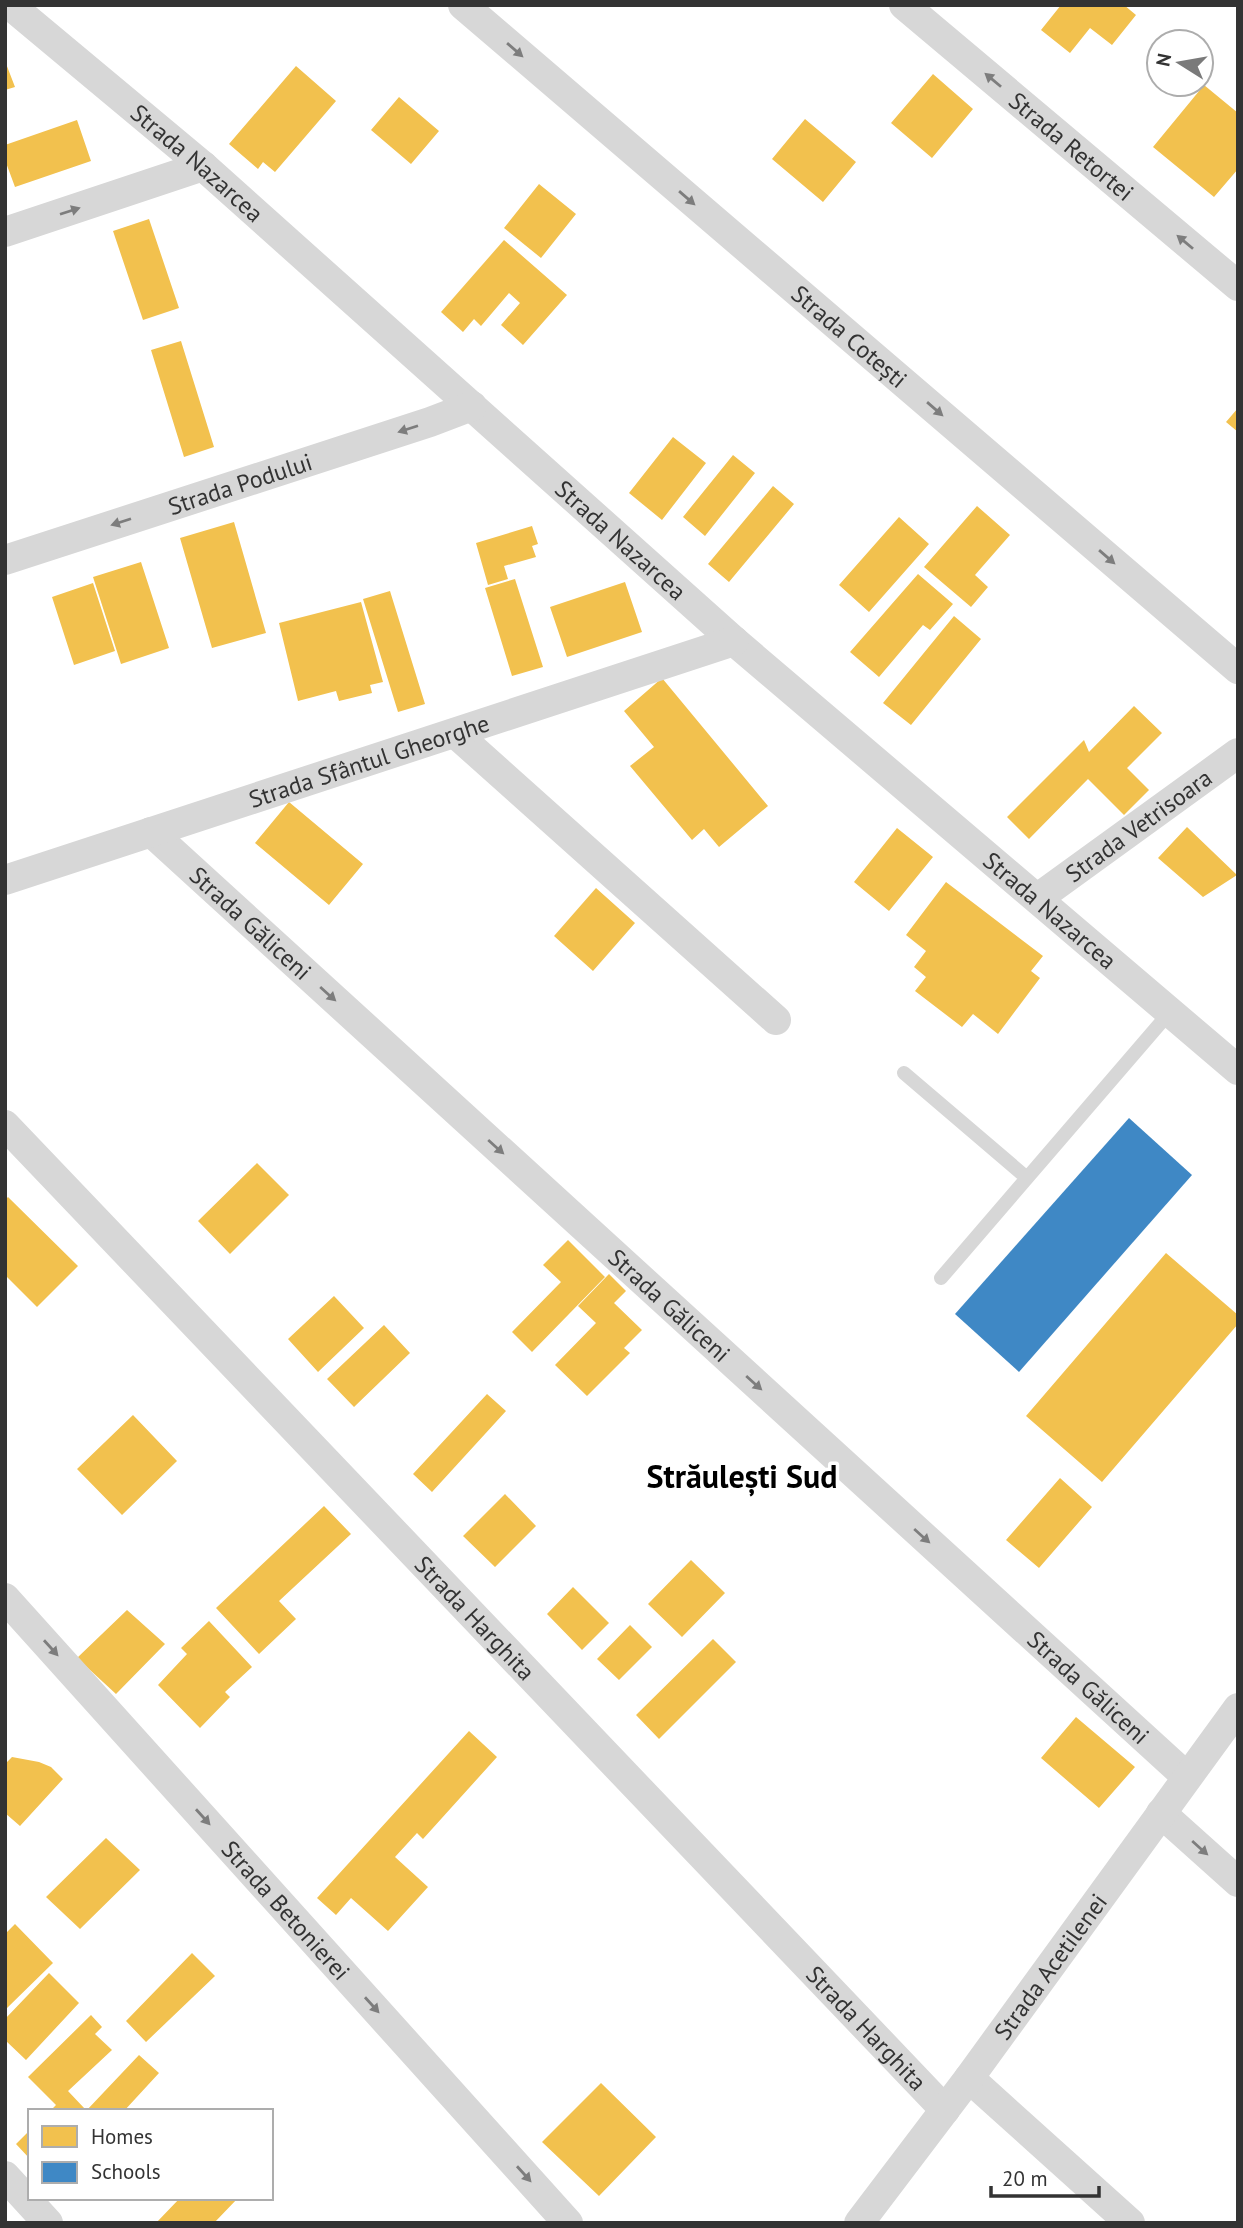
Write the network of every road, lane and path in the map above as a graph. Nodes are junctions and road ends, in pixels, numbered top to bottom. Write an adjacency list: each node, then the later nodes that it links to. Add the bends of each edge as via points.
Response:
1 (10, 5): 4 (street, Strada Nazarcea)
2 (463, 5): 10 (street, Strada Cotești, one-way to 10)
3 (904, 5): 6 (street, Strada Retortei, one-way to 3)
4 (203, 166): 5 (street, one-way to 4); 7 (street, Strada Nazarcea)
5 (5, 232)
6 (1238, 286)
7 (472, 406): 8 (street, Strada Podului, one-way to 8); 9 (street, Strada Nazarcea)
8 (5, 560)
9 (734, 641): 11 (street, Strada Sfântul Gheorghe); 15 (street, Strada Nazarcea)
10 (1238, 669)
11 (455, 733): 13 (street, Strada Sfântul Gheorghe); 17 (street)
12 (1238, 753): 15 (street, Strada Vetrisoara)
13 (151, 832): 14 (street, Strada Sfântul Gheorghe); 25 (street, Strada Găliceni, one-way to 25)
14 (5, 880)
15 (1038, 898): 16 (street, Strada Nazarcea)
16 (1170, 1012): 18 (street, Strada Nazarcea); 21 (lane)
17 (776, 1020)
18 (1238, 1070)
19 (904, 1073): 21 (lane)
20 (5, 1125): 29 (street, Strada Harghita)
21 (1027, 1178): 22 (lane)
22 (941, 1278)
23 (5, 1598): 32 (street, Strada Betonierei, one-way to 32)
24 (1238, 1708): 25 (street, Strada Acetilenei)
25 (1187, 1777): 26 (street, Strada Acetilenei)
26 (1161, 1813): 27 (street, one-way to 27); 28 (street, Strada Acetilenei)
27 (1238, 1882)
28 (969, 2078): 29 (street, Strada Acetilenei); 34 (street)
29 (944, 2110): 33 (street, Strada Acetilenei)
30 (5, 2176): 31 (street)
31 (48, 2223)
32 (568, 2223)
33 (859, 2223)
34 (1130, 2223)

